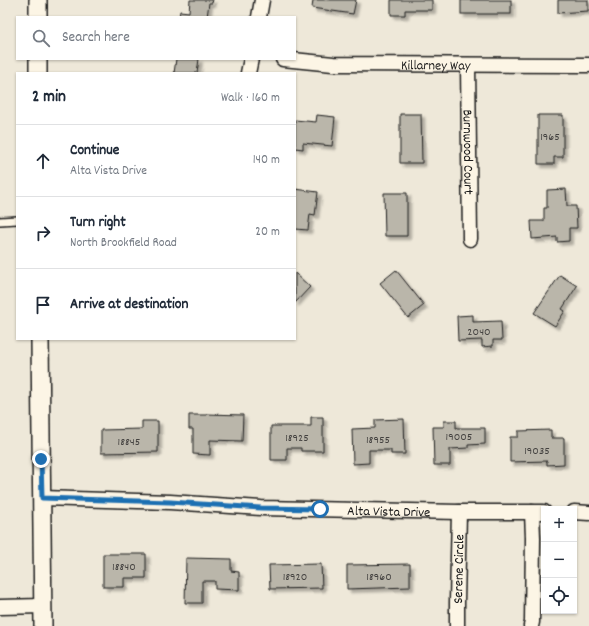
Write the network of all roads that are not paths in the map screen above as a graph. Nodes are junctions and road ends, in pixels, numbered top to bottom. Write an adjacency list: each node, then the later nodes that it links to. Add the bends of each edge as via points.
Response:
1 (38, 0): 3 (street)
2 (262, 0): 4 (street)
3 (38, 16)
4 (259, 16)
5 (38, 60): 10 (street)
6 (251, 60): 11 (street)
7 (294, 60): 9 (street, Killarney Way, via 333,64)
8 (589, 64): 9 (street, Killarney Way)
9 (468, 65): 14 (street, Burnwood Court)
10 (38, 72)
11 (248, 72)
12 (16, 220): 13 (lane)
13 (0, 221)
14 (470, 239)
15 (40, 340): 16 (street)
16 (42, 498): 17 (street, Alta Vista Drive, via 261,508); 21 (street)
17 (459, 512): 18 (street, Alta Vista Drive); 24 (street, Serene Circle)
18 (538, 512): 25 (street, via 533,538)
19 (577, 512): 20 (street)
20 (589, 513)
21 (43, 606): 22 (street); 23 (street)
22 (0, 607)
23 (43, 626)
24 (457, 626)
25 (531, 626)

